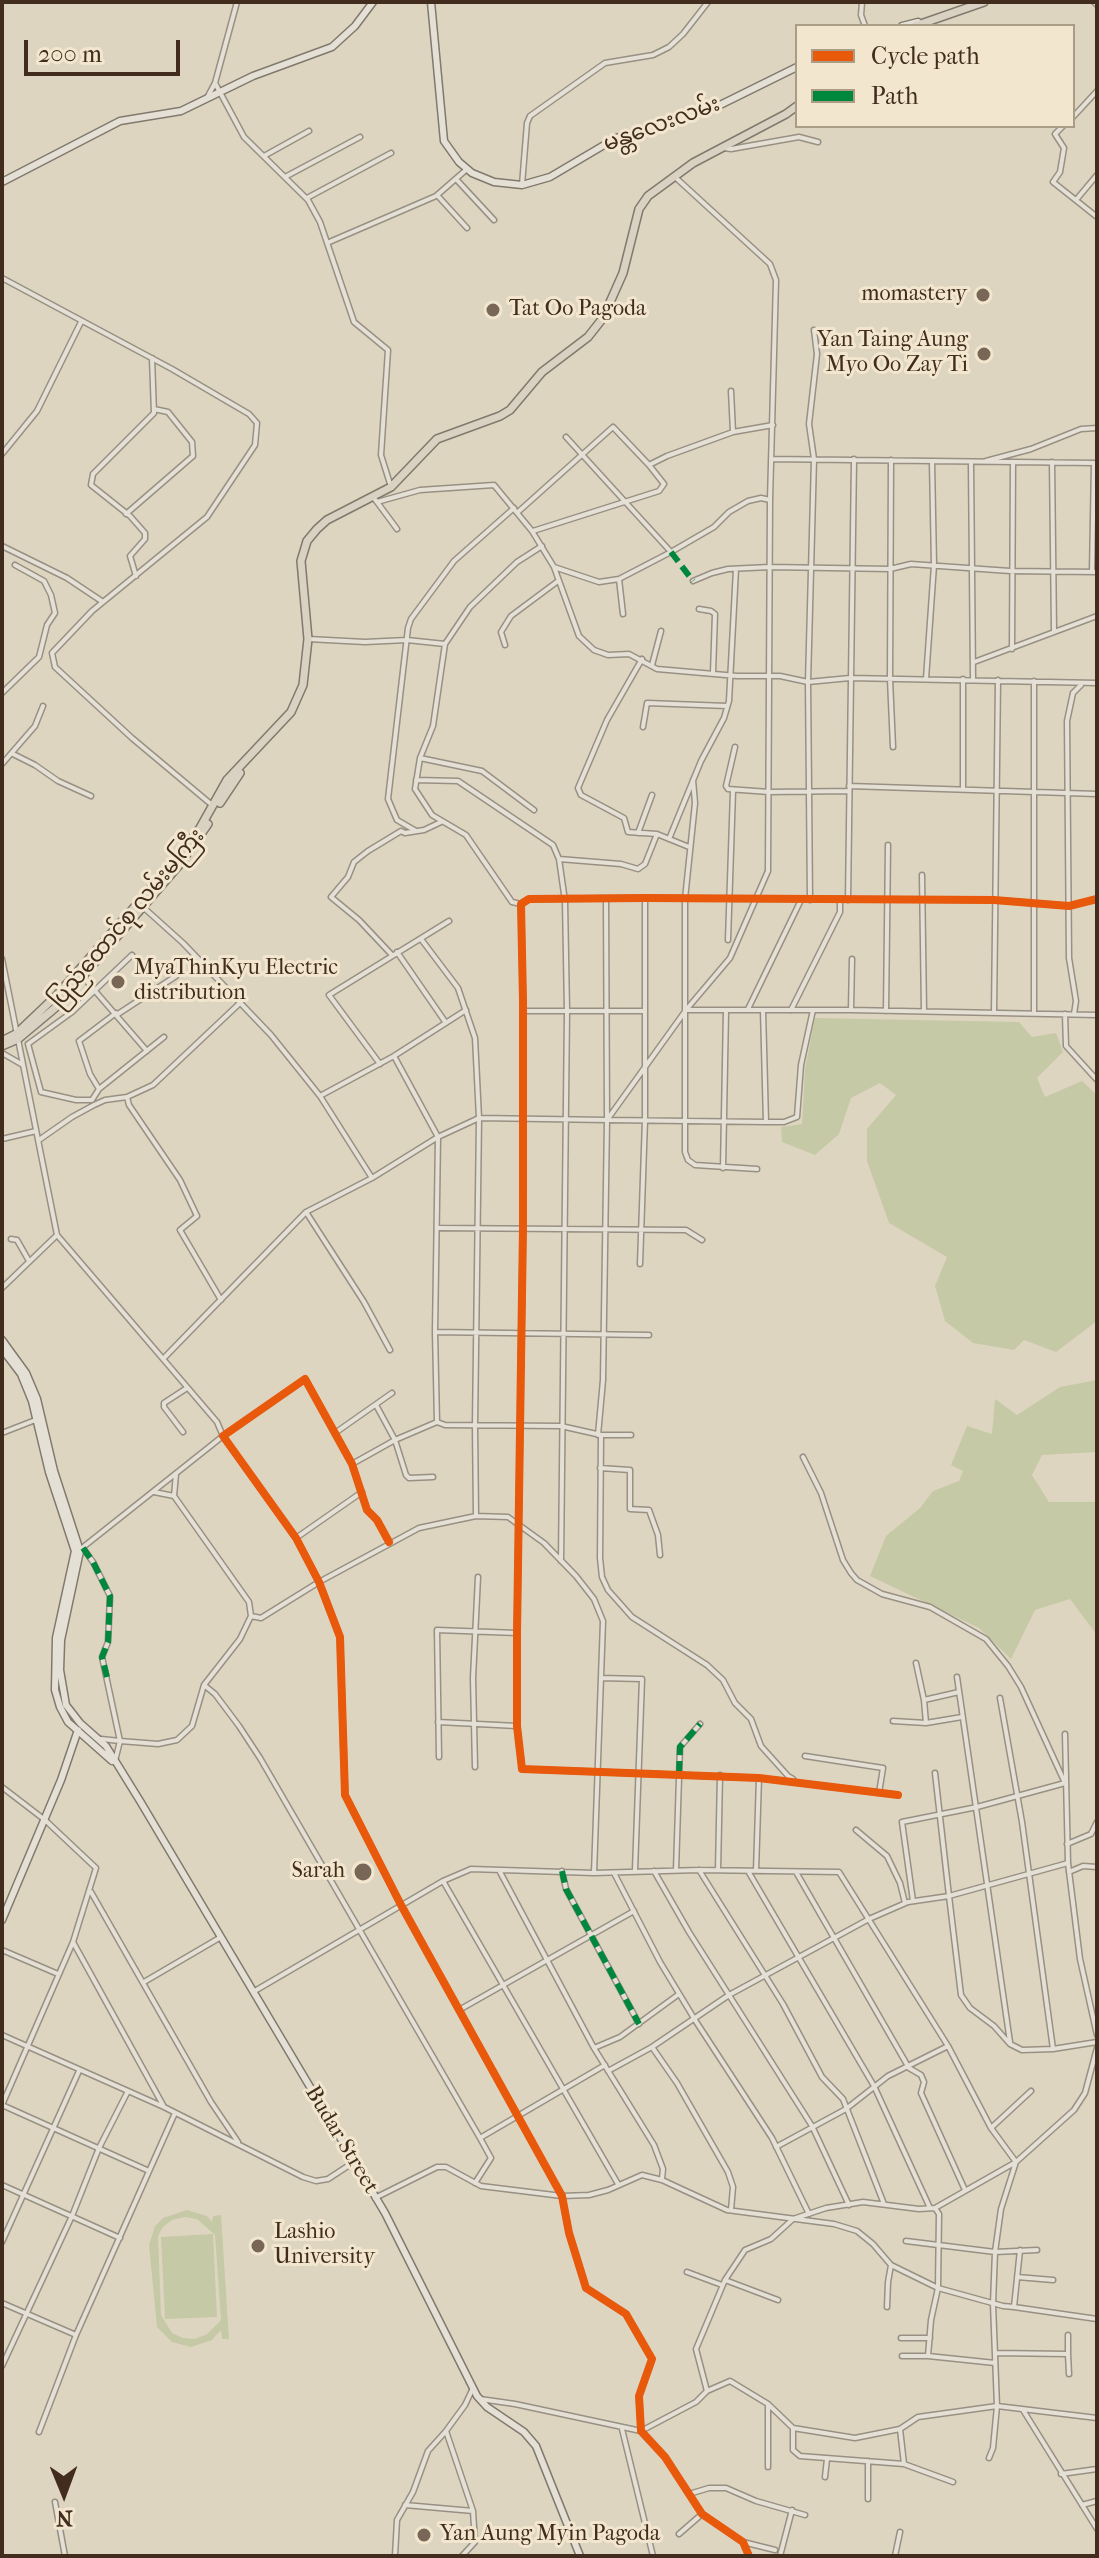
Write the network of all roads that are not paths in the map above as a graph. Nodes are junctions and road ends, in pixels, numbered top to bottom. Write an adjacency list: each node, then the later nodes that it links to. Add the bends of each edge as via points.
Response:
1 (237, 2): 12 (street)
2 (373, 2): 14 (main road, via 332,47)
3 (431, 2): 25 (main road, via 444,141)
4 (708, 2): 31 (street, via 669,47 605,63 530,116)
5 (862, 2): 8 (street)
6 (984, 2): 7 (main road)
7 (930, 20): 9 (main road); 10 (main road)
8 (864, 24)
9 (911, 24)
10 (920, 24)
11 (795, 68): 31 (main road, မန္တလေးလမ်း, via 718,106 616,138 550,177)
12 (215, 83): 14 (street); 15 (street)
13 (1097, 91): 17 (street)
14 (218, 93): 15 (main road); 24 (street, via 244,137)
15 (207, 98): 30 (main road, via 181,111 120,121)
16 (795, 107): 22 (main road)
17 (1075, 115)
18 (1061, 128): 34 (street, via 1055,134 1064,148 1053,182)
19 (309, 131): 24 (street)
20 (360, 137): 28 (street)
21 (818, 142): 22 (street, via 799,137)
22 (721, 147): 26 (main road)
23 (391, 153): 33 (street)
24 (264, 156): 28 (street)
25 (467, 169): 29 (street); 31 (main road, via 494,182)
26 (674, 175): 45 (street, via 775,273); 62 (main road, via 642,202 609,309 588,337 550,365 510,410 437,439)
27 (1097, 175): 34 (street)
28 (285, 177): 33 (street)
29 (456, 179): 32 (street); 36 (street)
30 (2, 182)
31 (522, 185)
32 (437, 195): 37 (street); 38 (street)
33 (307, 198): 38 (street)
34 (1076, 200): 35 (street)
35 (1097, 217)
36 (494, 220)
37 (467, 228)
38 (327, 243): 62 (street, via 354,322 388,350 381,455)
39 (2, 278): 40 (street)
40 (81, 322): 42 (street); 49 (street, via 37,411)
41 (814, 330): 52 (street, via 817,354 809,424)
42 (152, 358): 44 (street); 85 (street, via 249,414 258,429 255,445 207,517)
43 (731, 391): 47 (street)
44 (154, 409): 67 (street, via 93,474 91,485); 67 (street, via 168,412 192,442 193,456)
45 (773, 425): 47 (street); 51 (street)
46 (1097, 428): 56 (street)
47 (733, 432): 61 (street)
48 (566, 437): 50 (street)
49 (2, 454)
50 (580, 454): 61 (street, via 613,427); 65 (street); 66 (street)
51 (772, 459): 52 (street); 64 (street)
52 (814, 459): 53 (street); 78 (street)
53 (854, 459): 54 (street); 80 (street)
54 (891, 460): 55 (street); 81 (street)
55 (932, 461): 59 (street); 74 (street)
56 (980, 462): 57 (street); 59 (street)
57 (1013, 462): 58 (street); 82 (street)
58 (1052, 462): 60 (street); 83 (street)
59 (971, 463): 77 (street)
60 (1096, 463): 84 (street)
61 (649, 465): 65 (street, via 664,488)
62 (391, 487): 63 (main road)
63 (375, 499): 66 (street, via 487,484); 68 (street); 95 (main road, via 327,520 307,541 301,561)
64 (770, 500): 72 (street, via 748,501); 76 (street)
65 (627, 503): 69 (street); 72 (street)
66 (516, 510): 69 (street); 96 (street, via 454,561 411,619)
67 (126, 514): 85 (street, via 145,533 130,556)
68 (397, 529)
69 (532, 531): 71 (street)
70 (2, 546): 89 (street)
71 (542, 546): 75 (street); 97 (street, via 470,607)
72 (671, 552): 86 (street)
73 (15, 565): 116 (street, via 44,581 55,613 39,657)
74 (934, 565): 77 (street); 81 (street); 108 (street)
75 (554, 567): 86 (street, via 599,582); 87 (street)
76 (770, 567): 78 (street); 79 (street); 105 (street)
77 (972, 567): 82 (street); 101 (street)
78 (811, 568): 80 (street); 113 (street)
79 (736, 569): 88 (street); 104 (street)
80 (850, 569): 81 (street); 106 (street)
81 (890, 569): 107 (street)
82 (1012, 571): 83 (street); 99 (street)
83 (1054, 572): 84 (street); 94 (street)
84 (1094, 572)
85 (136, 576): 89 (street)
86 (619, 579): 91 (street)
87 (558, 581): 98 (street, via 511,616 501,632); 100 (street, via 579,636 594,650)
88 (693, 581)
89 (103, 602): 139 (street, via 52,653 55,667)
90 (699, 609): 103 (street, via 715,614)
91 (623, 614)
92 (1096, 616): 94 (street)
93 (661, 631): 102 (street)
94 (1054, 631): 99 (street)
95 (308, 639): 96 (street); 120 (main road, via 303,685 291,712)
96 (407, 640): 97 (street); 142 (street, via 388,799 397,820)
97 (445, 644): 124 (street, via 433,726)
98 (505, 645)
99 (1012, 649): 101 (street)
100 (642, 659): 102 (street); 143 (street, via 607,720 578,788 581,795 624,818 628,832)
101 (974, 662): 110 (street)
102 (652, 665): 103 (street)
103 (713, 673): 104 (street)
104 (730, 675): 105 (street); 118 (street)
105 (770, 676): 113 (street); 132 (street)
106 (850, 678): 107 (street); 113 (street); 128 (street)
107 (890, 679): 108 (street); 122 (street)
108 (926, 679): 109 (street)
109 (963, 679): 110 (street); 129 (street)
110 (973, 679): 111 (street)
111 (998, 680): 112 (street); 130 (street)
112 (1034, 681): 114 (street); 134 (street)
113 (808, 682): 133 (street)
114 (1083, 683): 115 (street); 135 (street, via 1069,703)
115 (1097, 683)
116 (2, 693)
117 (43, 706): 123 (street)
118 (727, 706): 119 (street, via 647,703); 127 (street)
119 (643, 727)
120 (267, 737): 139 (main road, ပြည်ထောင်စု လမ်းမကြီး, via 227,780); 167 (main road, ပြည်ထောင်စု လမ်းမကြီး, via 194,847)
121 (735, 747): 131 (street, via 726,786)
122 (893, 747)
123 (13, 754): 125 (street); 138 (street)
124 (420, 758): 126 (street); 140 (street, via 482,771)
125 (2, 764)
126 (416, 780): 141 (street, via 418,795); 148 (street, via 458,781 553,845)
127 (693, 780): 145 (street); 147 (street)
128 (849, 788): 129 (street); 133 (street); 160 (street)
129 (963, 788): 130 (street)
130 (998, 790): 134 (street); 163 (street)
131 (733, 791): 132 (street); 155 (street)
132 (769, 792): 133 (street); 156 (street, via 768,871)
133 (810, 792): 158 (street)
134 (1033, 792): 135 (street); 164 (street)
135 (1068, 793): 136 (street); 166 (street)
136 (1097, 794)
137 (652, 795): 143 (street)
138 (91, 796)
139 (213, 806): 201 (main road, ပြည်ထောင်စု လမ်းမကြီး, via 175,861)
140 (534, 810)
141 (441, 822): 142 (street); 165 (street, via 466,835 512,902)
142 (416, 831): 171 (street, via 401,831 368,851 330,896)
143 (638, 833): 144 (street)
144 (657, 834): 145 (street); 148 (street, via 638,869)
145 (669, 839): 147 (street)
146 (888, 845): 161 (street)
147 (689, 847): 153 (street)
148 (559, 859): 151 (street)
149 (922, 875): 162 (street)
150 (645, 898): 152 (street); 153 (street); 190 (street)
151 (565, 899): 152 (street); 165 (street, via 529,899); 188 (street)
152 (606, 899): 189 (street)
153 (685, 899): 155 (street); 180 (street)
154 (1097, 899): 166 (street)
155 (728, 900): 156 (street); 170 (street)
156 (754, 900): 157 (street); 180 (street, via 730,958)
157 (801, 900): 158 (street); 182 (street)
158 (810, 900): 159 (street)
159 (840, 900): 160 (street); 184 (street, via 840,912)
160 (848, 900): 161 (street)
161 (888, 900): 162 (street); 191 (street)
162 (922, 900): 163 (street); 192 (street)
163 (994, 900): 164 (street); 193 (street)
164 (1034, 902): 166 (street); 194 (street)
165 (521, 904): 187 (street)
166 (1069, 906): 197 (street)
167 (143, 907): 175 (main road, ပြည်ထောင်စု လမ်းမကြီး); 178 (street)
168 (449, 921): 169 (street)
169 (421, 939): 171 (street); 179 (street, via 458,988)
170 (728, 940)
171 (394, 954): 199 (street); 207 (street, via 329,995)
172 (132, 955): 177 (street)
173 (2, 959): 201 (street)
174 (852, 959): 186 (street)
175 (83, 976): 177 (street); 201 (main road, ပြည်ထောင်စု လမ်းမကြီး)
176 (176, 976): 195 (street)
177 (95, 990): 195 (street); 203 (street)
178 (241, 1002): 212 (street); 213 (street, via 153,1085)
179 (467, 1009): 199 (street); 214 (street, via 475,1038)
180 (686, 1010): 181 (street); 209 (street); 219 (street)
181 (726, 1010): 182 (street); 220 (street)
182 (748, 1010): 183 (street)
183 (763, 1010): 184 (street); 221 (street)
184 (791, 1010): 185 (street)
185 (813, 1010): 186 (street); 221 (street, via 797,1117)
186 (851, 1010): 191 (street)
187 (523, 1011): 188 (street); 215 (street)
188 (567, 1011): 189 (street); 216 (street)
189 (607, 1011): 190 (street); 217 (street)
190 (645, 1011): 209 (street)
191 (886, 1011): 192 (street)
192 (924, 1011): 193 (street)
193 (994, 1013): 194 (street)
194 (1034, 1013): 196 (street)
195 (116, 1014): 204 (street); 211 (street, via 79,1041)
196 (1065, 1014): 197 (street); 210 (street, via 1066,1046)
197 (1074, 1014): 198 (street)
198 (1097, 1015)
199 (446, 1023): 206 (street)
200 (164, 1037): 204 (street)
201 (18, 1040): 202 (main road, ပြည်ထောင်စု လမ်းမကြီး); 203 (street); 208 (street)
202 (2, 1043)
203 (28, 1044): 211 (street, via 44,1094 92,1100)
204 (147, 1051): 211 (street)
205 (2, 1053): 208 (street)
206 (394, 1056): 207 (street); 223 (street)
207 (380, 1064): 212 (street)
208 (23, 1065): 222 (street)
209 (645, 1070): 217 (street); 218 (street)
210 (1097, 1080)
211 (99, 1089)
212 (320, 1096): 228 (street)
213 (127, 1097): 225 (street, via 94,1105); 242 (street, via 197,1216 180,1230)
214 (479, 1118): 215 (street); 223 (street); 230 (street)
215 (522, 1119): 216 (street); 231 (street)
216 (565, 1119): 217 (street); 232 (street)
217 (607, 1120): 218 (street); 233 (street)
218 (645, 1120): 219 (street); 235 (street)
219 (685, 1120): 220 (street); 226 (street, via 688,1160)
220 (724, 1120): 221 (street); 226 (street)
221 (766, 1122)
222 (36, 1131): 224 (street); 225 (street)
223 (438, 1137): 228 (street); 234 (street)
224 (2, 1139)
225 (38, 1141): 236 (street)
226 (723, 1168): 227 (street)
227 (757, 1169)
228 (372, 1178): 229 (street)
229 (306, 1212): 242 (street); 251 (street)
230 (479, 1227): 231 (street); 234 (street); 244 (street)
231 (523, 1227): 232 (street); 247 (street)
232 (564, 1227): 233 (street); 245 (street)
233 (605, 1227): 235 (street); 246 (street)
234 (439, 1228): 243 (street)
235 (643, 1229): 238 (street, via 686,1230); 240 (street)
236 (57, 1235): 239 (street); 252 (street)
237 (11, 1239): 239 (street, via 17,1240)
238 (702, 1240)
239 (29, 1261): 241 (street)
240 (640, 1264)
241 (2, 1288)
242 (221, 1301): 252 (street)
243 (435, 1332): 244 (street); 257 (street)
244 (478, 1333): 247 (street); 258 (street)
245 (565, 1333): 246 (street); 247 (street); 259 (street)
246 (602, 1333): 248 (street); 264 (street)
247 (521, 1334): 260 (street)
248 (649, 1335)
249 (2, 1340): 256 (main road, via 26,1373 37,1399)
250 (2, 1349): 256 (main road, via 21,1374)
251 (390, 1350)
252 (163, 1359): 253 (street)
253 (187, 1388): 261 (street, via 164,1403); 266 (street)
254 (392, 1393): 255 (street)
255 (376, 1405): 263 (street); 267 (street)
256 (38, 1419): 262 (street); 280 (main road)
257 (437, 1422): 258 (street); 267 (street)
258 (475, 1426): 260 (street); 276 (street)
259 (561, 1426): 260 (street); 264 (street); 282 (street)
260 (519, 1427): 277 (street)
261 (183, 1432)
262 (2, 1433)
263 (335, 1433): 266 (street, via 305,1379); 269 (street)
264 (600, 1435): 265 (street); 270 (street)
265 (631, 1435)
266 (223, 1436): 271 (street); 278 (street)
267 (395, 1440): 269 (street); 272 (street, via 409,1478)
268 (803, 1457): 317 (street, via 851,1573 882,1594 930,1607 986,1639 1021,1687)
269 (352, 1464): 274 (street)
270 (600, 1468): 281 (street, via 630,1470 630,1509 649,1510); 316 (street, via 600,1558 608,1590 632,1617 723,1680 751,1719 761,1746)
271 (176, 1474): 273 (street); 275 (street)
272 (433, 1477)
273 (154, 1492): 275 (street); 280 (street)
274 (362, 1492): 278 (street); 279 (street, via 367,1510)
275 (174, 1496): 285 (street, via 249,1602)
276 (476, 1516): 277 (street, via 508,1517); 279 (street, via 419,1528)
277 (518, 1524): 282 (street); 287 (street)
278 (296, 1538): 284 (street)
279 (389, 1542): 284 (street)
280 (79, 1550): 301 (main road, via 60,1670 66,1705); 305 (street, via 93,1562 110,1596 102,1657)
281 (660, 1555)
282 (561, 1561): 290 (street, via 594,1599 603,1621)
283 (478, 1577): 286 (street)
284 (319, 1582): 285 (street, via 261,1618); 350 (street, via 340,1637 345,1795)
285 (251, 1616): 291 (street)
286 (476, 1632): 287 (street); 297 (street, via 437,1630); 299 (street)
287 (517, 1633): 302 (street)
288 (916, 1663): 294 (street)
289 (957, 1677): 292 (street)
290 (601, 1678): 310 (street); 311 (street, via 642,1679)
291 (204, 1685): 305 (street, via 192,1726 177,1740); 354 (street, via 260,1758)
292 (959, 1692): 294 (street); 295 (street)
293 (1000, 1698): 321 (street)
294 (924, 1700): 298 (street)
295 (963, 1716): 298 (street); 322 (street)
296 (893, 1721): 298 (street)
297 (438, 1722): 299 (street); 307 (street)
298 (926, 1723)
299 (475, 1724): 302 (street); 309 (street)
300 (700, 1724): 312 (street, via 680,1747)
301 (79, 1726): 304 (main road); 308 (main road); 324 (main road)
302 (517, 1726): 310 (street, via 522,1769)
303 (1065, 1734): 317 (street)
304 (100, 1739): 305 (street); 308 (main road)
305 (120, 1741): 308 (street)
306 (805, 1756): 319 (street, via 883,1768)
307 (439, 1757)
308 (115, 1763): 355 (main road, Budar Street)
309 (475, 1767)
310 (597, 1773): 311 (street); 341 (street)
311 (639, 1773): 312 (street); 330 (street)
312 (679, 1773): 314 (street); 331 (street)
313 (935, 1773): 323 (street)
314 (720, 1775): 315 (street); 333 (street)
315 (759, 1778): 316 (street); 337 (street)
316 (798, 1781): 319 (street)
317 (1065, 1783): 321 (street); 327 (street)
318 (2, 1787): 324 (street)
319 (879, 1793): 320 (street)
320 (898, 1795)
321 (1016, 1797): 322 (street); 343 (street)
322 (977, 1807): 323 (street); 345 (street)
323 (940, 1816): 347 (street); 348 (street, via 902,1822)
324 (45, 1820): 346 (street, via 96,1868); 353 (main road)
325 (1097, 1822): 327 (street, via 1091,1834)
326 (856, 1830): 349 (street, via 887,1856)
327 (1067, 1844): 328 (street)
328 (1068, 1863): 340 (street); 343 (street)
329 (1097, 1867): 340 (street)
330 (635, 1870): 335 (street); 342 (street)
331 (676, 1870): 332 (street); 335 (street)
332 (699, 1870): 333 (street); 363 (street)
333 (718, 1870): 336 (street)
334 (562, 1871): 338 (street); 341 (street); 356 (street)
335 (654, 1871): 368 (street)
336 (748, 1871): 337 (street); 360 (street)
337 (756, 1871): 339 (street)
338 (500, 1872): 344 (street, via 471,1869); 361 (street)
339 (796, 1872): 352 (street, via 839,1872); 357 (street)
340 (1069, 1872): 373 (street)
341 (594, 1873): 342 (street)
342 (614, 1873): 351 (street)
343 (1028, 1874): 345 (street); 381 (street)
344 (443, 1881): 350 (street); 365 (street)
345 (988, 1885): 347 (street); 375 (street)
346 (91, 1892): 358 (street); 364 (street)
347 (949, 1896): 348 (street); 375 (street, via 961,1995)
348 (913, 1901): 349 (street)
349 (905, 1903): 352 (street)
350 (401, 1905): 354 (street); 369 (street)
351 (634, 1911): 356 (street); 367 (street)
352 (869, 1919): 357 (street); 376 (street)
353 (2, 1920)
354 (361, 1930): 366 (street); 398 (street)
355 (221, 1937): 364 (street); 366 (main road, Budar Street)
356 (592, 1937): 361 (street); 371 (street)
357 (834, 1939): 360 (street); 383 (street)
358 (73, 1942): 362 (street); 391 (street)
359 (2, 1950): 362 (street)
360 (799, 1959): 363 (street); 386 (street)
361 (547, 1961): 365 (street); 379 (street)
362 (58, 1974): 377 (street)
363 (764, 1977): 368 (street); 392 (street)
364 (144, 1982): 399 (street)
365 (503, 1984): 369 (street); 387 (street)
366 (253, 1992): 402 (main road, Budar Street)
367 (679, 1994): 370 (street); 371 (street)
368 (729, 1995): 370 (street); 395 (street)
369 (459, 2010): 394 (street)
370 (695, 2020): 378 (street); 400 (street)
371 (639, 2024): 379 (street)
372 (2, 2035): 377 (street)
373 (1097, 2035)
374 (1097, 2042): 381 (street)
375 (1010, 2044): 381 (street, via 1022,2050)
376 (948, 2046): 383 (street); 397 (street)
377 (28, 2047): 384 (street); 390 (street)
378 (652, 2047): 385 (street); 416 (street, via 728,2172)
379 (594, 2048): 382 (street)
380 (1097, 2048): 403 (street, via 1085,2093 1074,2110)
381 (1053, 2049)
382 (605, 2065): 385 (street); 387 (street)
383 (909, 2068): 386 (street); 409 (street, via 921,2075 921,2093)
384 (79, 2071): 388 (street); 396 (street)
385 (608, 2071): 405 (street, via 654,2145)
386 (874, 2086): 392 (street); 415 (street)
387 (562, 2089): 394 (street); 408 (street)
388 (128, 2091): 391 (street); 401 (street)
389 (1031, 2091): 397 (street)
390 (2, 2105): 396 (street)
391 (164, 2107): 393 (street)
392 (846, 2109): 395 (street); 413 (street)
393 (175, 2113): 399 (street); 404 (street)
394 (517, 2114): 398 (street); 411 (street)
395 (812, 2126): 400 (street); 414 (street)
396 (53, 2128): 401 (street); 410 (street)
397 (991, 2128): 403 (street)
398 (480, 2138): 406 (street, via 491,2158)
399 (240, 2145): 402 (street, via 316,2181)
400 (776, 2147): 417 (street)
401 (99, 2148): 404 (street); 418 (street)
402 (354, 2162): 412 (main road, Budar Street)
403 (1016, 2162): 409 (street); 426 (street)
404 (149, 2171): 420 (street)
405 (662, 2180): 408 (street, via 642,2175); 416 (street)
406 (475, 2183): 411 (street); 412 (street, via 437,2167)
407 (2, 2185): 410 (street)
408 (618, 2185): 411 (street, via 589,2195)
409 (965, 2190): 415 (street)
410 (24, 2195): 418 (street); 422 (street)
411 (562, 2196): 462 (street, via 586,2288 626,2314 652,2359 639,2396)
412 (375, 2198): 451 (main road, Budar Street)
413 (884, 2204): 414 (street); 415 (street)
414 (849, 2205): 417 (street)
415 (933, 2208): 423 (street, via 939,2214)
416 (731, 2210): 419 (street)
417 (809, 2214): 419 (street)
418 (72, 2216): 420 (street); 438 (street)
419 (793, 2219): 427 (street, via 857,2231); 431 (street, via 771,2239 745,2250)
420 (120, 2238): 440 (street)
421 (906, 2241): 423 (street)
422 (2, 2242)
423 (939, 2244): 426 (street); 432 (street)
424 (1020, 2250): 425 (street); 426 (street); 429 (street)
425 (1037, 2250)
426 (995, 2252): 435 (street)
427 (891, 2265): 432 (street); 436 (street)
428 (687, 2272): 431 (street)
429 (1017, 2277): 430 (street); 437 (street)
430 (1053, 2280)
431 (724, 2283): 433 (street); 452 (street, via 696,2349)
432 (938, 2288): 435 (street); 443 (street)
433 (778, 2300)
434 (2, 2303): 438 (street)
435 (993, 2304): 437 (street); 444 (street)
436 (887, 2307)
437 (1014, 2307): 439 (street)
438 (25, 2313): 440 (street); 449 (street)
439 (1097, 2319)
440 (76, 2335): 463 (street)
441 (1068, 2335): 445 (street)
442 (901, 2338): 443 (street)
443 (930, 2338): 447 (street)
444 (995, 2353): 445 (street); 448 (street)
445 (1068, 2354): 450 (street)
446 (902, 2356): 447 (street)
447 (928, 2356): 448 (street)
448 (996, 2363): 455 (street)
449 (2, 2366)
450 (1069, 2374)
451 (473, 2388): 453 (main road, Budar Street); 461 (street)
452 (707, 2391): 454 (street, via 730,2381); 462 (street)
453 (479, 2399): 459 (street); 491 (main road, Budar Street, via 536,2446)
454 (768, 2404): 458 (street); 468 (street)
455 (997, 2406): 456 (street); 460 (street, via 918,2417); 464 (street)
456 (1023, 2410): 457 (street); 470 (street)
457 (1097, 2418)
458 (793, 2428): 460 (street, via 855,2438); 465 (street, via 795,2454)
459 (622, 2429): 462 (street); 492 (street)
460 (900, 2429): 467 (street)
461 (446, 2431): 477 (street, via 428,2451); 480 (street)
462 (641, 2431): 473 (street)
463 (39, 2432)
464 (989, 2458)
465 (827, 2459): 466 (street); 471 (street)
466 (868, 2461): 467 (street); 474 (street)
467 (904, 2464): 472 (street)
468 (768, 2467)
469 (1097, 2469): 470 (street)
470 (1061, 2474): 478 (street)
471 (825, 2477)
472 (953, 2482)
473 (689, 2494): 479 (street, via 726,2488); 481 (street)
474 (868, 2499)
475 (1097, 2501): 478 (street)
476 (55, 2502): 488 (street)
477 (405, 2505): 480 (street); 489 (street, via 397,2520)
478 (1082, 2505): 483 (street)
479 (792, 2510): 482 (street); 494 (street)
480 (473, 2511): 490 (street, via 475,2542)
481 (702, 2514): 485 (street); 486 (street)
482 (805, 2515)
483 (1097, 2529)
484 (900, 2532): 495 (street)
485 (679, 2534)
486 (743, 2542): 487 (street); 493 (street)
487 (775, 2550)
488 (65, 2556)
489 (395, 2556)
490 (462, 2556)
491 (580, 2556)
492 (653, 2556)
493 (749, 2556)
494 (780, 2556)
495 (895, 2556)

